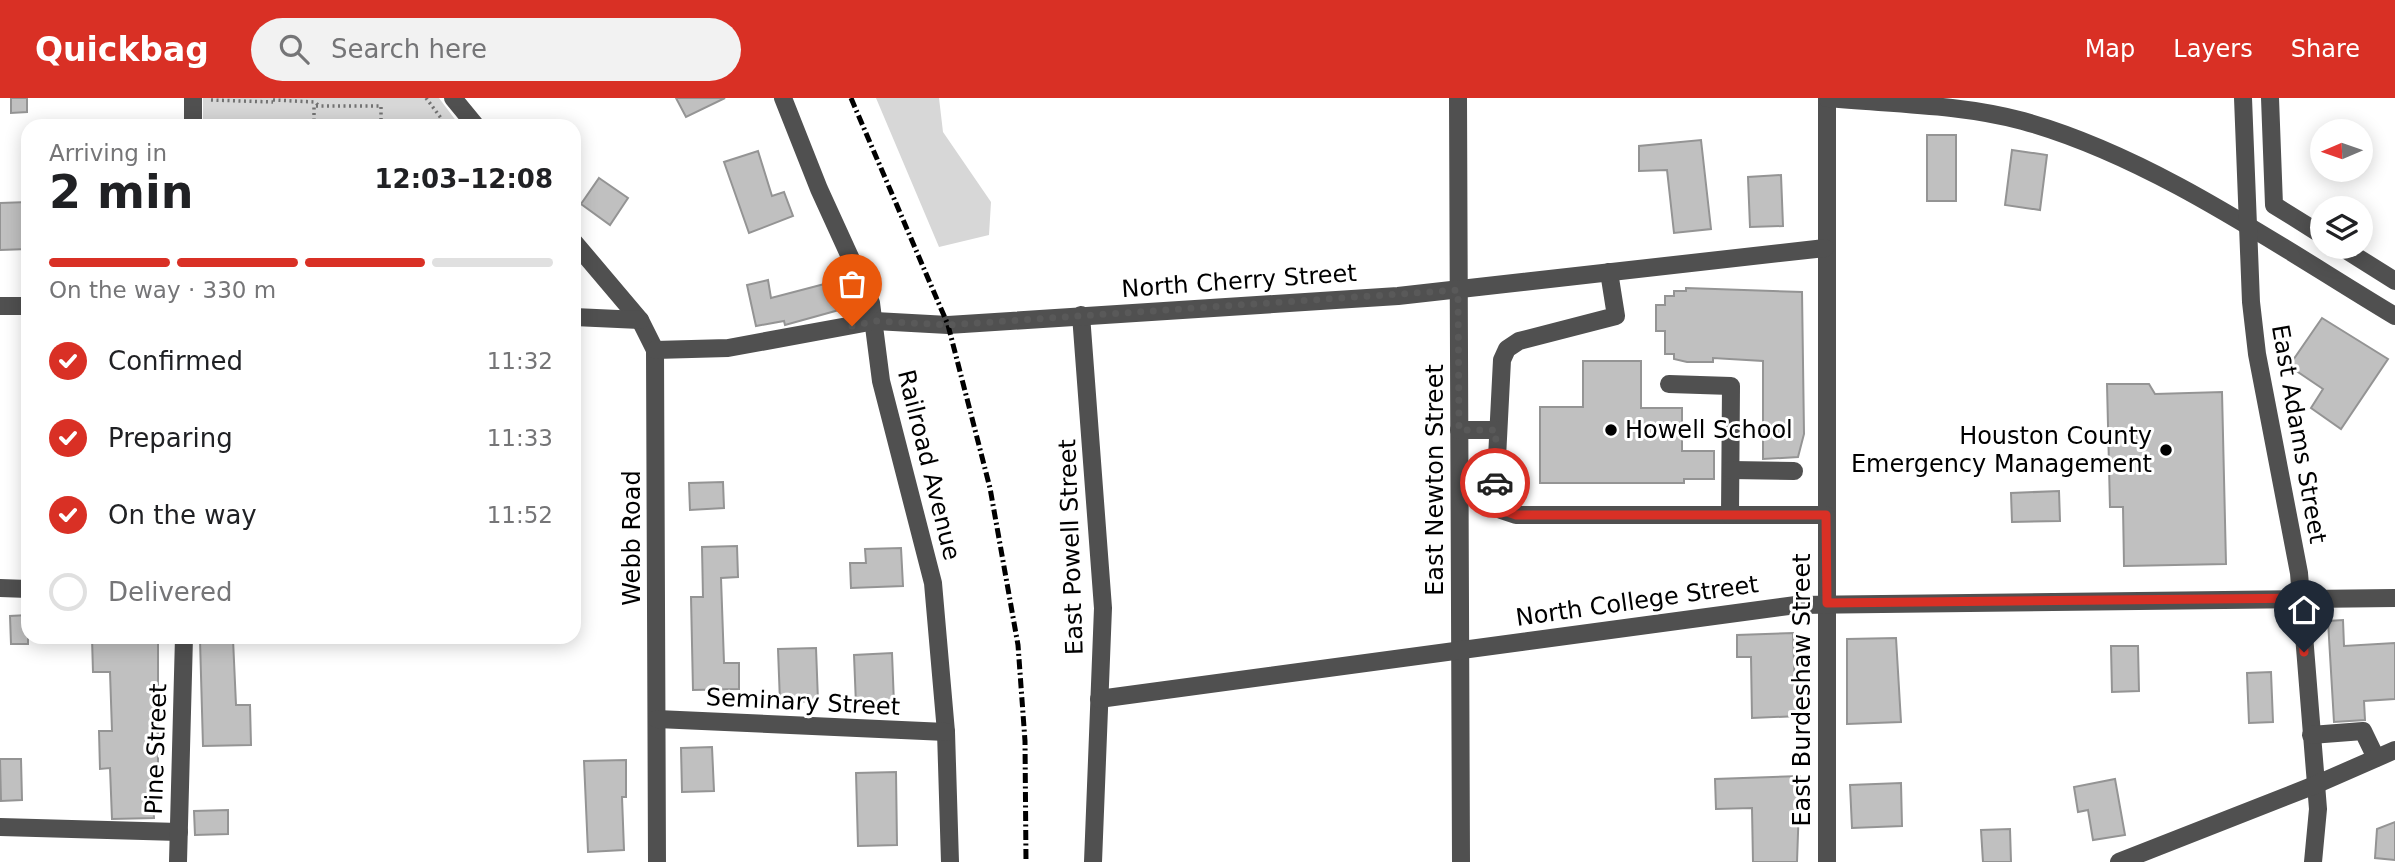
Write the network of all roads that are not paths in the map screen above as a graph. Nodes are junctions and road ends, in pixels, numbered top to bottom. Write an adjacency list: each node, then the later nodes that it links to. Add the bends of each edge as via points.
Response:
1 (193, 98): 8 (street)
2 (453, 98): 9 (street)
3 (783, 98): 26 (street, Railroad Avenue, via 872,303)
4 (1458, 98): 19 (street, East Newton Street)
5 (1827, 98): 10 (street, via 1984,113 2055,131 2143,170); 12 (street, East Burdeshaw Street)
6 (2244, 98): 10 (street, East Adams Street)
7 (2270, 98): 11 (street, via 2274,205)
8 (193, 119)
9 (470, 119)
10 (2249, 227): 16 (street); 37 (street, East Adams Street, via 2257,354)
11 (2310, 227)
12 (1825, 248): 17 (street, North Cherry Street); 34 (street, East Burdeshaw Street)
13 (2310, 249): 16 (street)
14 (581, 250): 25 (street, Webb Road)
15 (2360, 259): 18 (street)
16 (2302, 260): 23 (street)
17 (1609, 272): 19 (street, North Cherry Street); 30 (street, via 1616,316 1519,341 1507,349)
18 (2395, 281)
19 (1458, 290): 22 (street, North Cherry Street); 29 (street, East Newton Street)
20 (0, 306): 21 (street)
21 (21, 306)
22 (1081, 315): 26 (street, North Cherry Street, via 948,325); 42 (street, East Powell Street, via 1101,566)
23 (2395, 316)
24 (581, 317): 25 (street)
25 (640, 320): 27 (street, Webb Road)
26 (875, 321): 27 (street, North Cherry Street, via 728,348); 44 (street, Railroad Avenue, via 881,381 933,583)
27 (655, 350): 43 (street, Webb Road)
28 (1669, 384): 31 (street, via 1731,386)
29 (1459, 430): 30 (street); 41 (street, East Newton Street)
30 (1496, 430): 33 (street, via 1495,497 1501,510 1516,515)
31 (1731, 470): 32 (street); 33 (street)
32 (1794, 471)
33 (1730, 515): 34 (street)
34 (1826, 515): 39 (street, East Burdeshaw Street)
35 (0, 588): 36 (street)
36 (21, 589)
37 (2300, 598): 38 (street, North College Street); 39 (street, North College Street); 45 (street, East Adams Street)
38 (2395, 598)
39 (1827, 603): 41 (street, North College Street); 56 (street, East Burdeshaw Street)
40 (184, 644): 50 (street, Pine Street)
41 (1460, 650): 42 (street, North College Street); 55 (street, East Newton Street)
42 (1099, 699): 54 (street, East Powell Street)
43 (657, 719): 44 (street, Seminary Street); 52 (street, Webb Road)
44 (946, 732): 53 (street, Railroad Avenue)
45 (2311, 735): 47 (street, via 2363,731); 48 (street, East Adams Street)
46 (2395, 750): 47 (street)
47 (2376, 758): 48 (street)
48 (2315, 785): 57 (street); 58 (street, East Adams Street, via 2318,809)
49 (0, 827): 50 (street)
50 (178, 832): 51 (street, Pine Street)
51 (177, 862)
52 (657, 862)
53 (950, 862)
54 (1094, 862)
55 (1461, 862)
56 (1827, 862)
57 (2119, 862)
58 (2312, 862)

